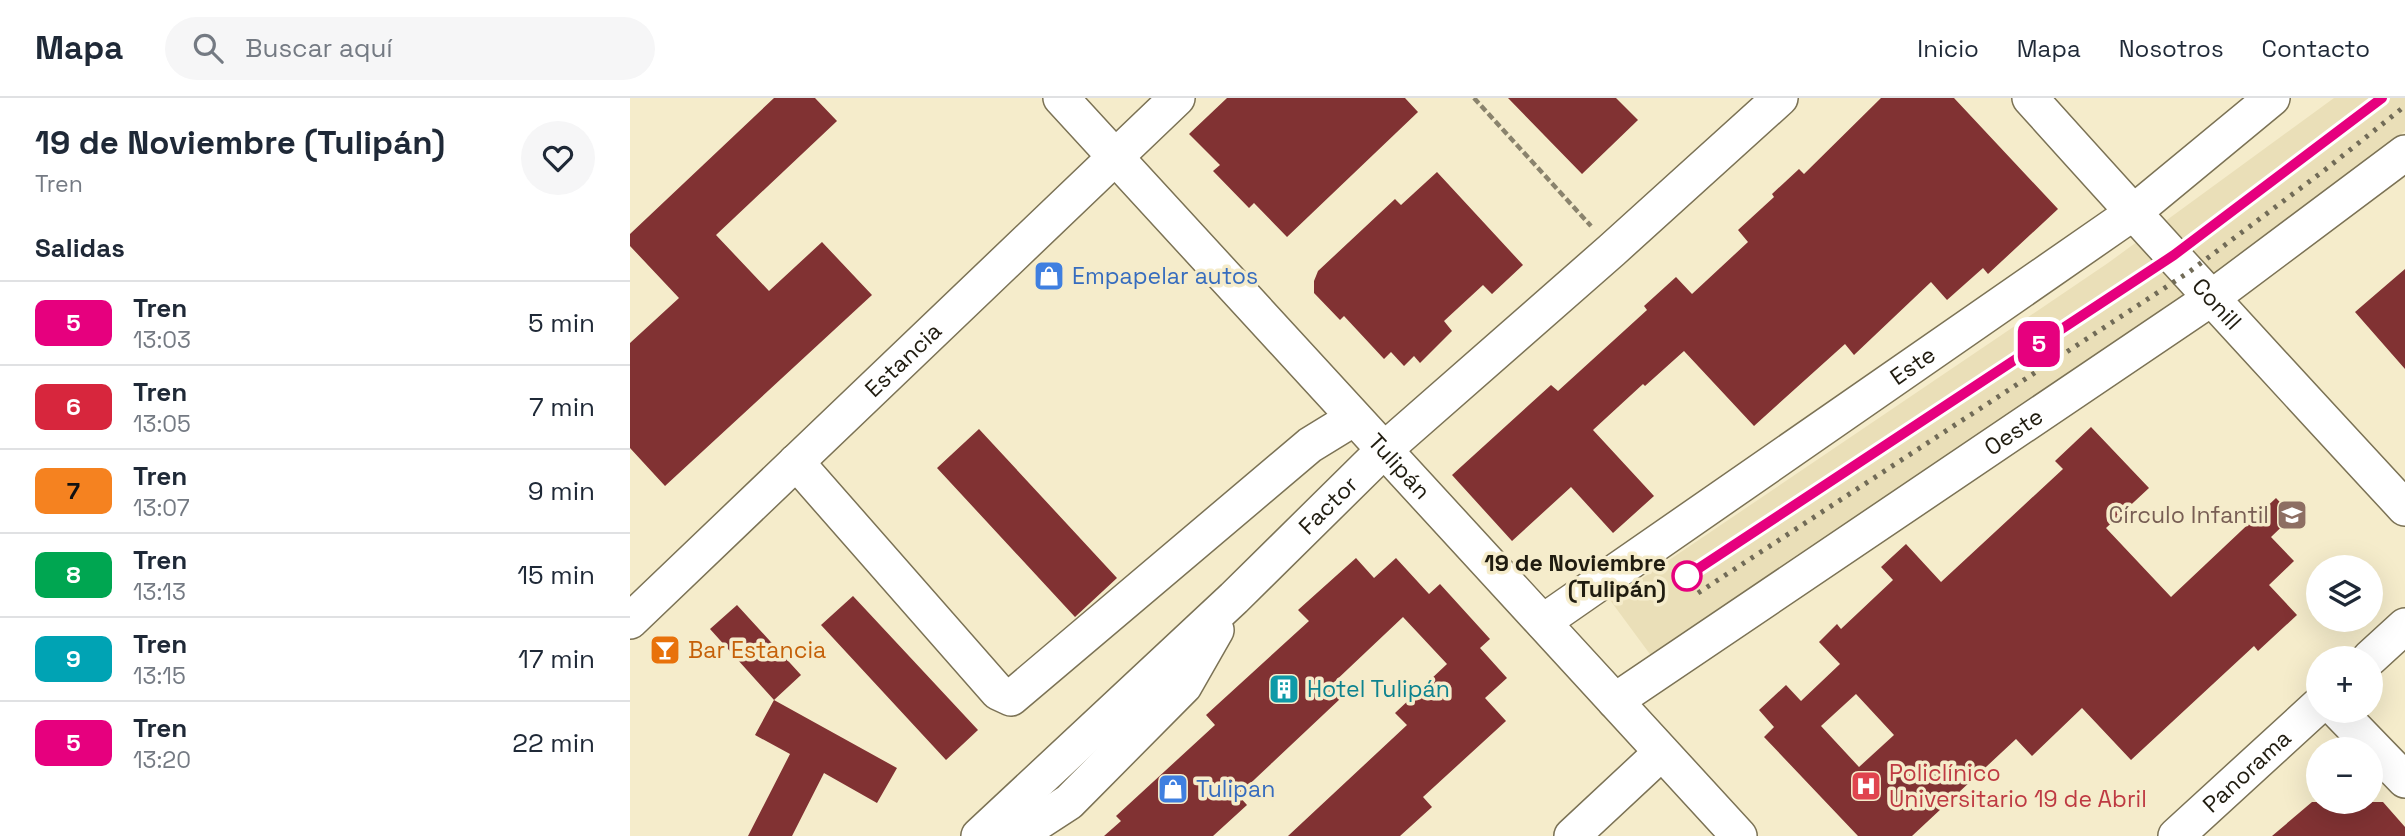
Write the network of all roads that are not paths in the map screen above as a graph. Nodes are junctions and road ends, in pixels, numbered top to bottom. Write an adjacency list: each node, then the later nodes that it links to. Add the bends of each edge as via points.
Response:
1 (1061, 98): 7 (street, Tulipán)
2 (1177, 98): 7 (street, Estancia)
3 (1780, 98): 11 (street, Factor)
4 (2031, 98): 8 (street, Conill)
5 (2272, 98): 8 (street, Este)
6 (2405, 153): 9 (street, Oeste)
7 (1116, 155): 10 (street, Tulipán); 12 (street, Estancia)
8 (2134, 212): 9 (street, Conill); 16 (street, Este)
9 (2210, 299): 13 (street, Conill); 19 (street, Oeste)
10 (1354, 418): 11 (street, Tulipán); 12 (street, via 1310,444 1011,698 998,692)
11 (1384, 450): 14 (street, Factor); 16 (street, Tulipán)
12 (796, 462): 15 (street, Estancia)
13 (2405, 508)
14 (1234, 598): 24 (street, Factor); 25 (street, via 1184,686 1069,802)
15 (630, 621)
16 (1543, 622): 19 (street, Tulipán)
17 (2405, 626): 18 (street)
18 (2383, 646)
19 (1615, 701): 22 (street, Tulipán)
20 (2306, 717): 28 (street, Panorama)
21 (2350, 723): 23 (street)
22 (1661, 752): 26 (street); 27 (street, Tulipán)
23 (2405, 780)
24 (979, 836)
25 (1017, 836)
26 (1572, 836)
27 (1739, 836)
28 (2176, 836)

